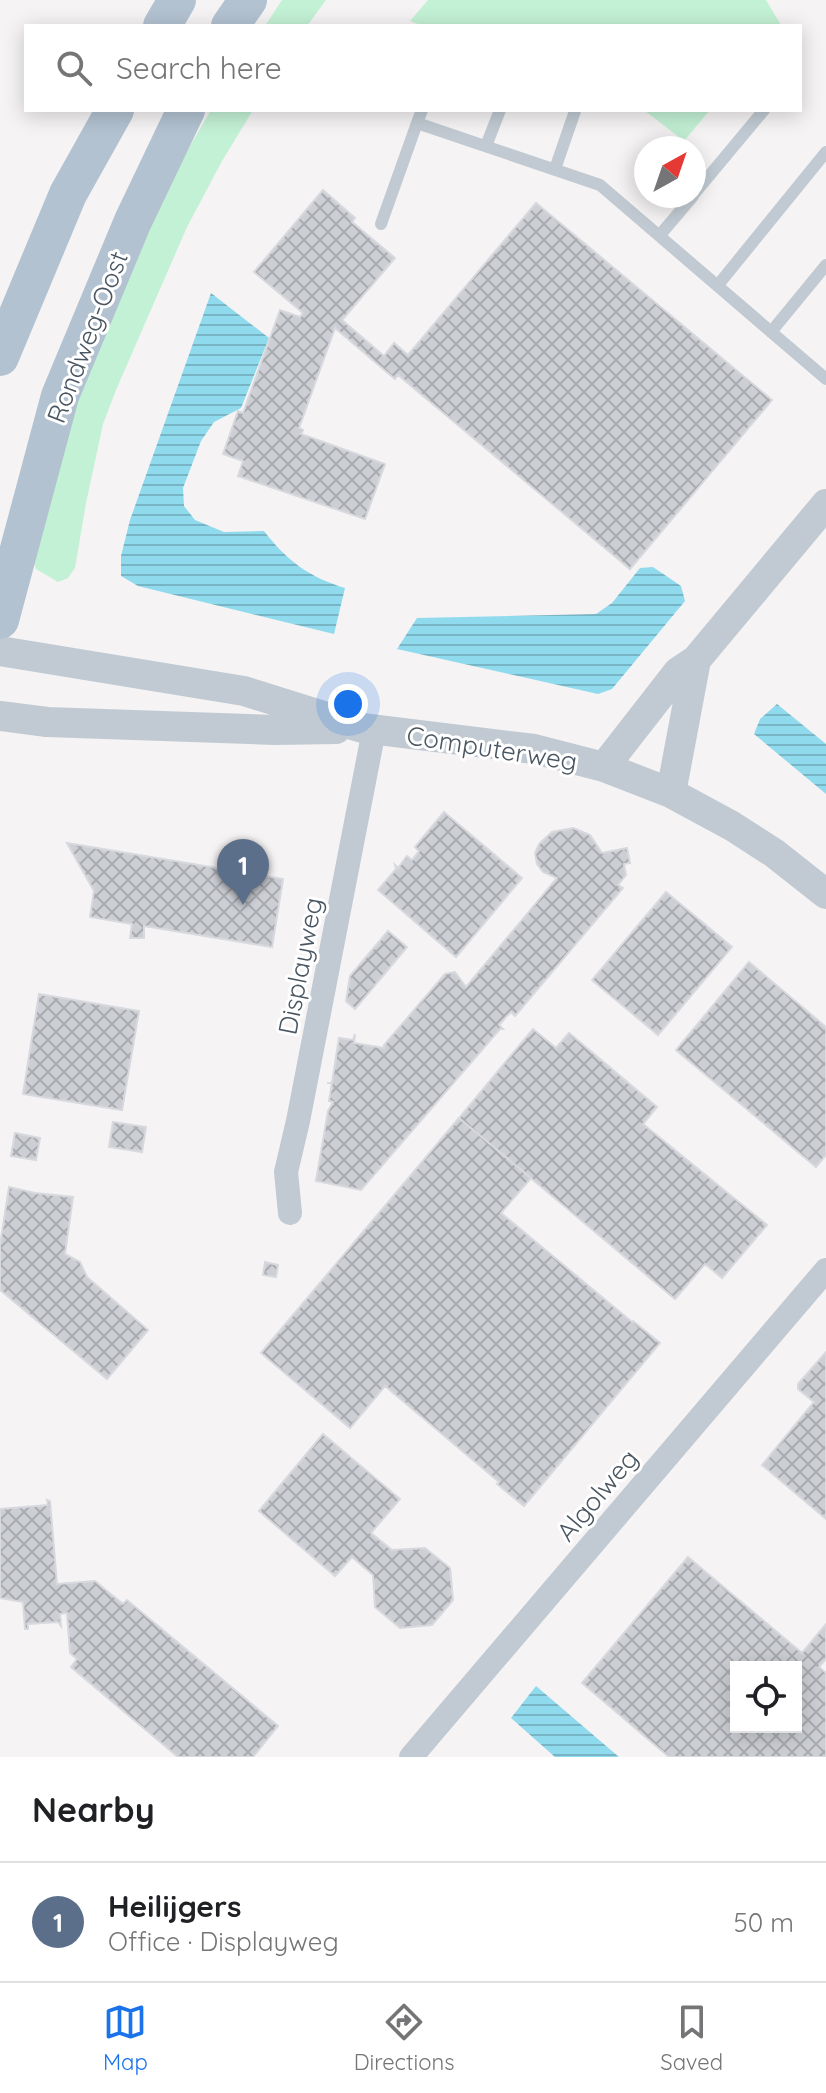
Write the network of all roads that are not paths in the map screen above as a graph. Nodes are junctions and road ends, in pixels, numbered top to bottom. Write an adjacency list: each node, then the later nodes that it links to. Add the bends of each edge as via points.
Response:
1 (177, 0): 3 (main road)
2 (248, 0): 4 (main road)
3 (163, 24)
4 (231, 24)
5 (114, 112): 21 (main road, via 68,194)
6 (185, 112): 24 (main road, Rondweg-Oost, via 60,396)
7 (499, 112): 11 (lane)
8 (575, 112): 13 (lane)
9 (762, 112): 14 (lane)
10 (420, 116): 11 (lane); 16 (lane)
11 (486, 146): 13 (lane)
12 (826, 152): 19 (lane)
13 (555, 169): 17 (lane, via 600,185)
14 (706, 179)
15 (682, 208): 17 (lane)
16 (381, 224)
17 (660, 235): 19 (lane)
18 (826, 265): 20 (lane)
19 (718, 285): 20 (lane)
20 (771, 332): 22 (lane)
21 (0, 357)
22 (826, 379)
23 (826, 504): 26 (street)
24 (0, 620)
25 (0, 651): 28 (street, Computerweg, via 244,691)
26 (696, 660): 29 (street, via 678,672); 30 (street)
27 (0, 716): 28 (street, Computerweg, via 47,722)
28 (368, 729): 29 (street, Computerweg, via 534,749); 32 (street, Displayweg, via 286,1172)
29 (604, 767): 30 (street, Computerweg)
30 (671, 793): 31 (street, Computerweg, via 753,839)
31 (826, 894)
32 (290, 1213)
33 (826, 1270): 34 (street, Algolweg)
34 (411, 1757)

